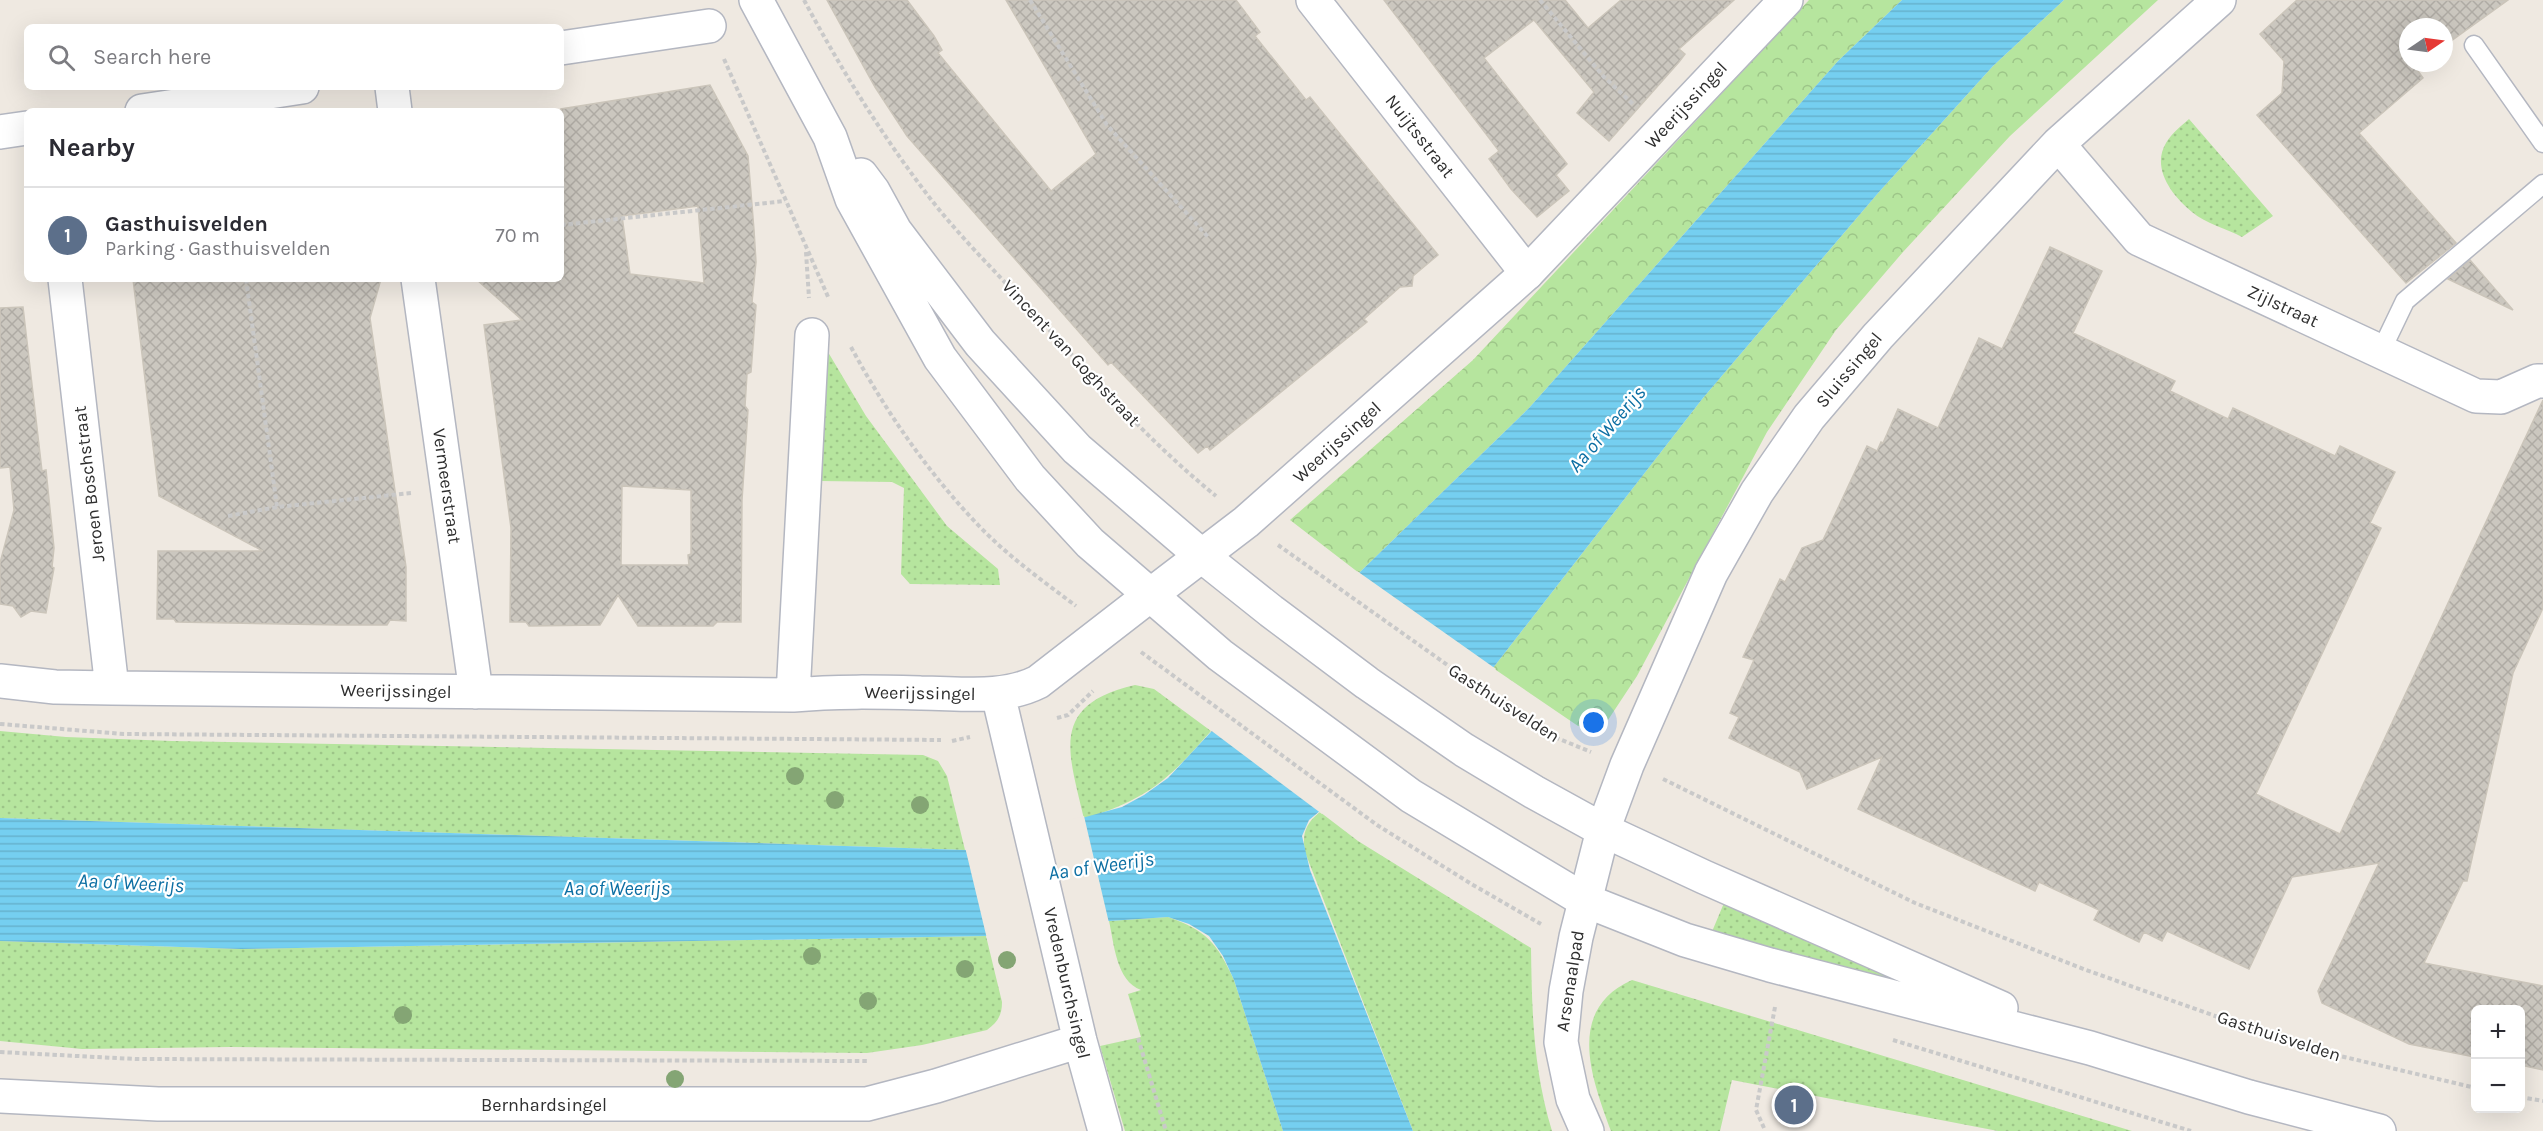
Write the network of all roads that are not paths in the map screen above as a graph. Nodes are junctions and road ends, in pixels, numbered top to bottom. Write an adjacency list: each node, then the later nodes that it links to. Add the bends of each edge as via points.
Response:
1 (756, 0): 14 (street)
2 (1313, 0): 18 (street, Nuijtsstraat)
3 (2219, 0): 16 (street, Sluissingel)
4 (1782, 1): 18 (street, Weerijssingel)
5 (709, 26): 7 (street)
6 (2474, 45): 15 (lane)
7 (564, 48)
8 (282, 90): 10 (street)
9 (392, 90): 11 (street)
10 (162, 108)
11 (395, 108)
12 (24, 128): 13 (street)
13 (0, 132)
14 (830, 137): 24 (street, via 873,190 895,231 980,343 1077,449); 25 (street, via 852,199 940,358 1030,478 1090,543)
15 (2543, 143)
16 (2058, 144): 22 (street, Zijlstraat, via 2139,239); 31 (street, Sluissingel, via 1878,336 1809,417 1757,492 1711,573 1627,765)
17 (2543, 184): 22 (lane, via 2405,301)
18 (1527, 273): 24 (street, Weerijssingel, via 1246,522)
19 (65, 282): 27 (street, Jeroen Boschstraat)
20 (418, 282): 28 (street, Vermeerstraat)
21 (812, 335): 30 (street)
22 (2381, 351): 23 (street, Zijlstraat, via 2482,397 2500,398)
23 (2543, 381)
24 (1202, 556): 25 (street, Weerijssingel); 31 (street, via 1367,683 1464,750)
25 (1149, 596): 29 (street, Weerijssingel, via 1038,682); 32 (street, via 1220,655 1411,796)
26 (0, 681): 27 (street, Weerijssingel)
27 (112, 688): 28 (street, Weerijssingel)
28 (476, 692): 30 (street, Weerijssingel)
29 (998, 694): 30 (street, Weerijssingel); 33 (street, Vredenburchsingel)
30 (793, 695)
31 (1603, 830): 32 (street, Arsenaalpad); 34 (street)
32 (1584, 900): 34 (street, via 1706,947); 38 (street, Arsenaalpad, via 1566,991 1561,1042 1573,1099)
33 (1080, 1041): 36 (street, Bernhardsingel, via 936,1086); 37 (street, Vredenburchsingel)
34 (2090, 1048): 39 (street, via 2249,1097)
35 (0, 1096): 36 (street, Bernhardsingel, via 158,1104)
36 (867, 1118)
37 (1105, 1131)
38 (1587, 1131)
39 (2379, 1131)

